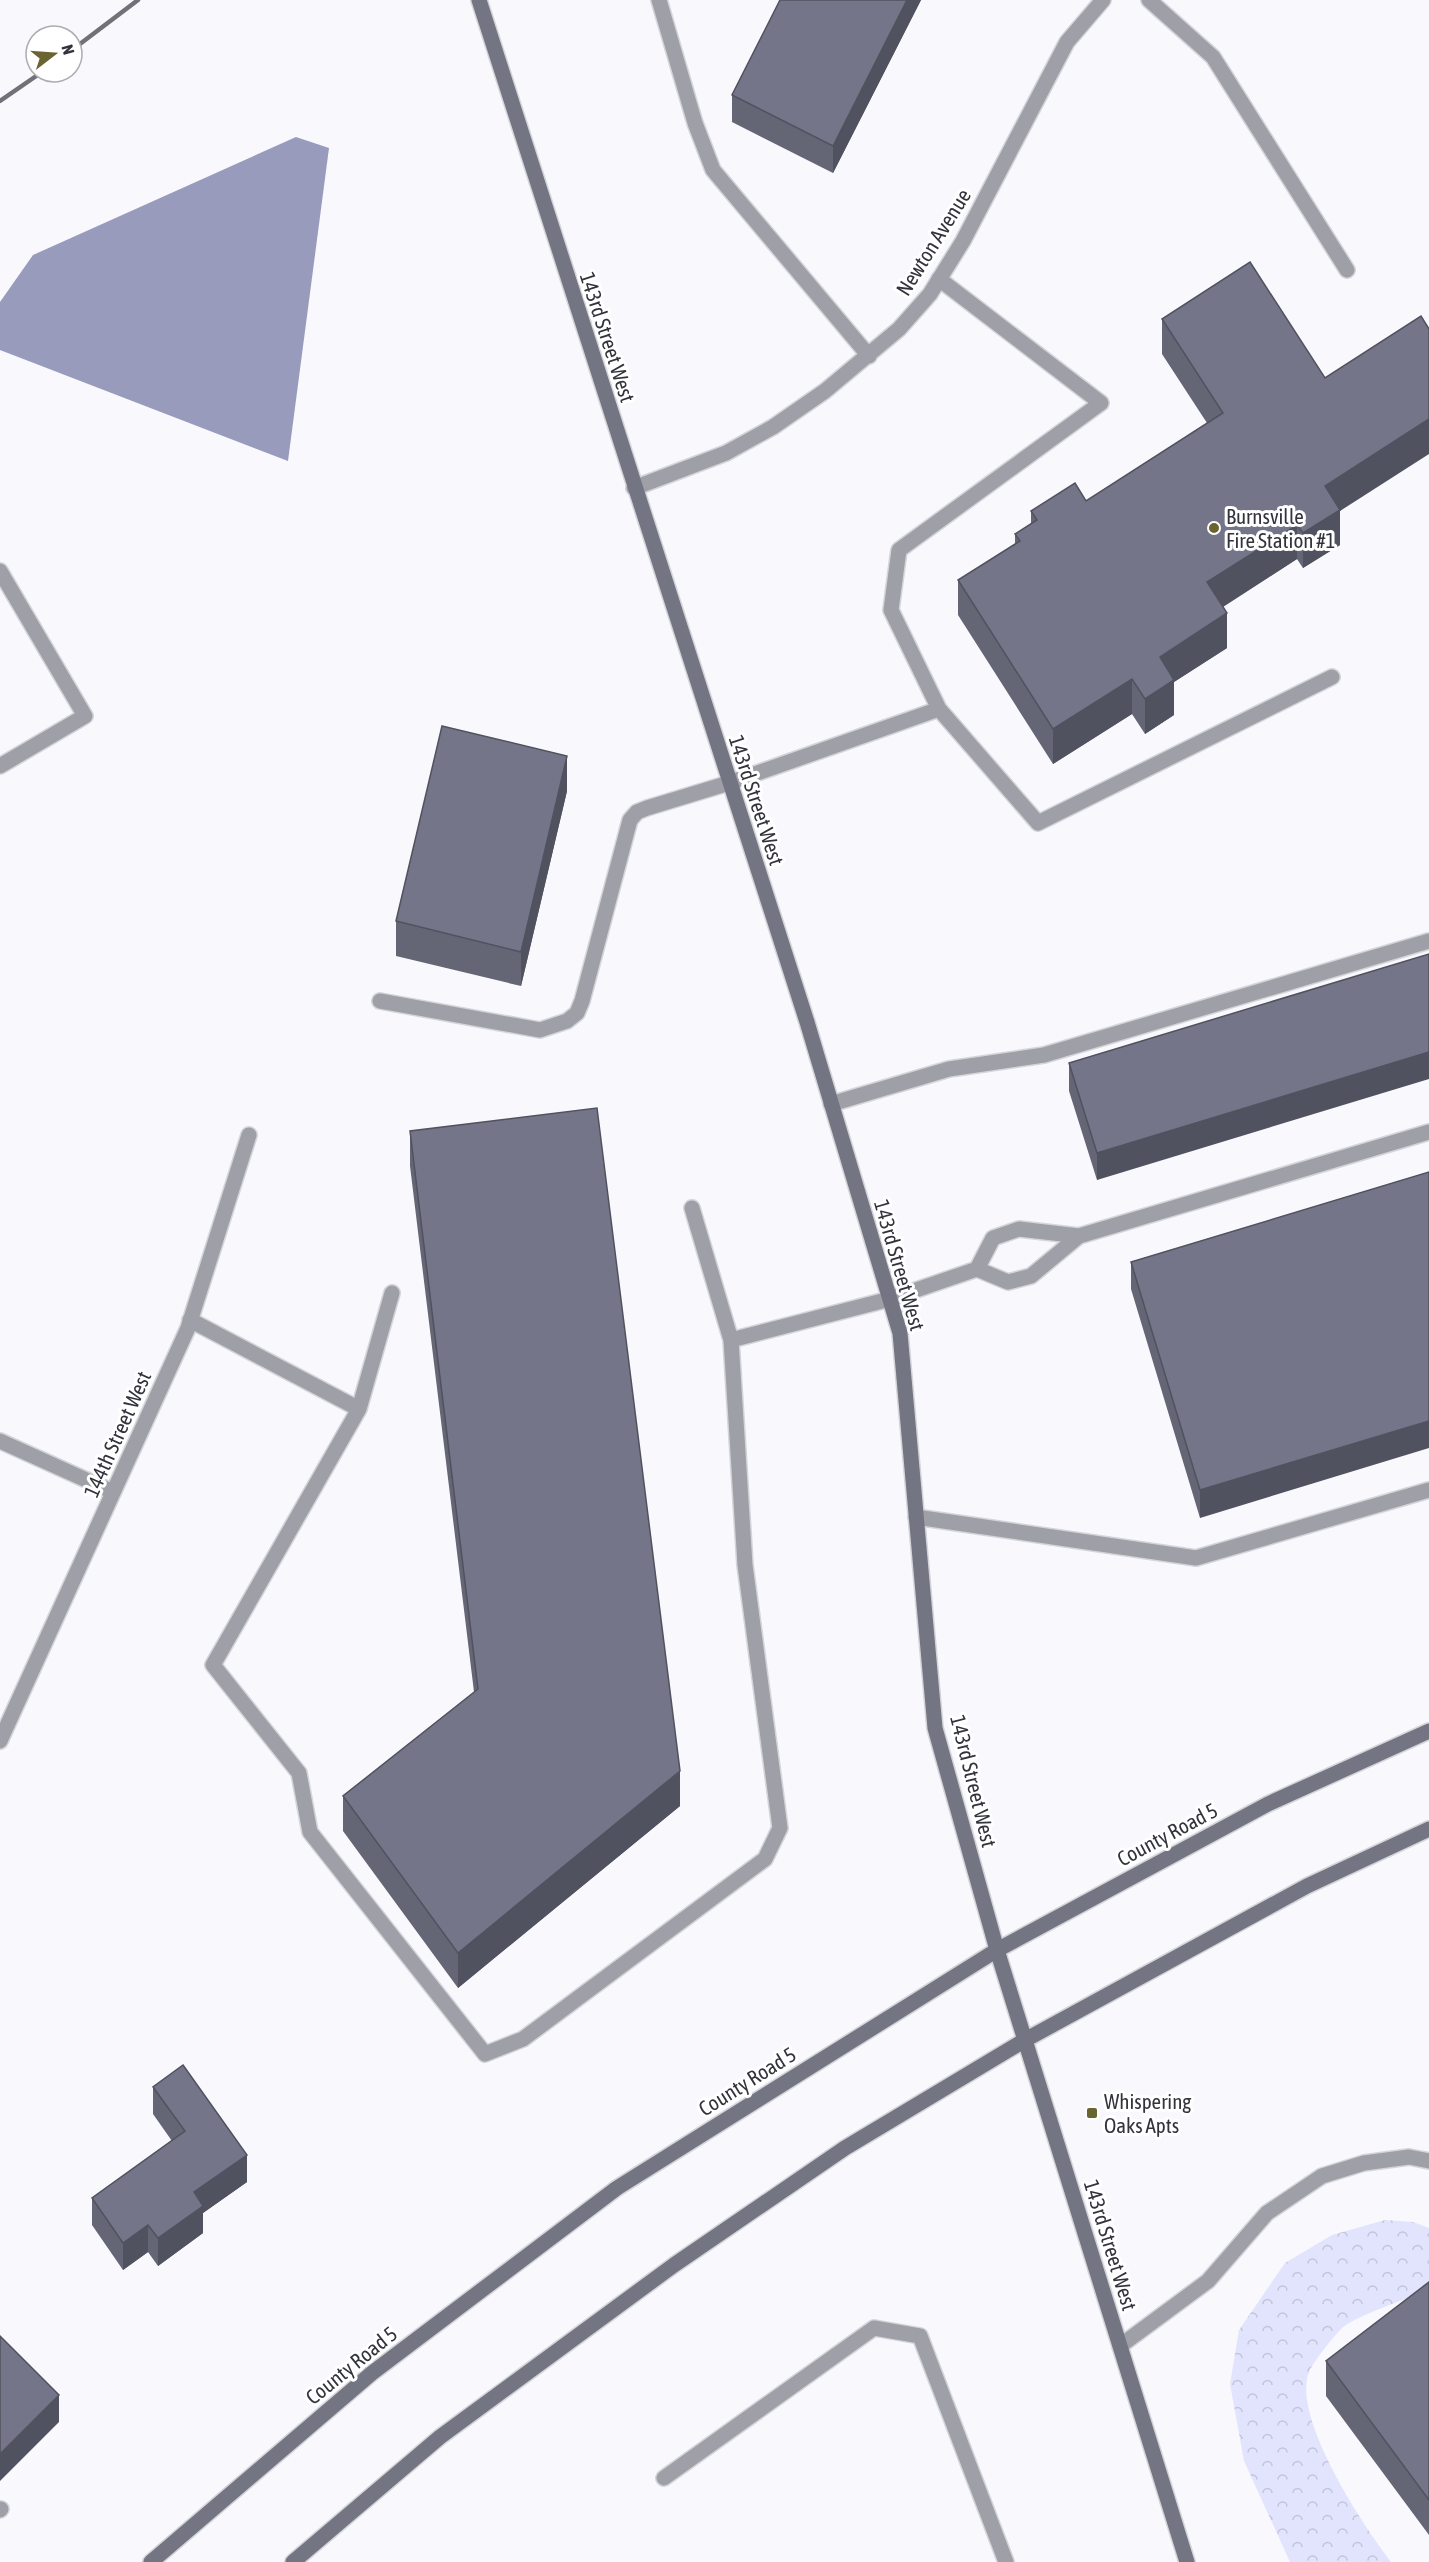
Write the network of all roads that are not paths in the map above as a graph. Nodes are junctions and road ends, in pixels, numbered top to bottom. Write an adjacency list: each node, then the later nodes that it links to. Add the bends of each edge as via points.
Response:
1 (479, 0): 8 (main road, 143rd Street West)
2 (658, 0): 7 (street, via 713,170)
3 (1103, 0): 6 (street, Newton Avenue, via 1067,42 963,241)
4 (1149, 0): 5 (street, via 1213,57)
5 (1347, 270)
6 (939, 279): 7 (street, Newton Avenue, via 930,294); 11 (street, via 1101,403 899,550 891,610)
7 (869, 356): 8 (street, Newton Avenue, via 773,427 726,453)
8 (634, 488): 13 (main road, 143rd Street West)
9 (0, 571): 12 (street, via 85,716)
10 (1332, 677): 11 (street, via 1038,823)
11 (939, 709): 13 (street)
12 (0, 766)
13 (729, 783): 15 (street, via 637,812 630,819 582,1001 577,1013 567,1021 540,1030); 16 (main road, 143rd Street West)
14 (1429, 941): 16 (street, via 1044,1055 949,1069)
15 (380, 1001)
16 (831, 1104): 23 (main road, 143rd Street West)
17 (1429, 1132): 20 (street)
18 (249, 1135): 24 (street, 144th Street West)
19 (692, 1208): 25 (street)
20 (1079, 1236): 21 (street, via 1031,1276 1008,1282); 21 (street, via 1019,1229 993,1238)
21 (977, 1269): 23 (street)
22 (392, 1293): 26 (street)
23 (890, 1299): 25 (street); 30 (main road, 143rd Street West, via 900,1333)
24 (190, 1320): 26 (street); 29 (street, 144th Street West)
25 (731, 1340): 26 (street, via 745,1565 780,1828 765,1860 523,2039 485,2054 310,1832 299,1773 213,1665)
26 (359, 1409)
27 (0, 1441): 29 (street)
28 (1429, 1490): 30 (street, via 1196,1558)
29 (113, 1492): 32 (street, 144th Street West)
30 (916, 1518): 34 (main road, 143rd Street West, via 936,1728)
31 (1429, 1731): 34 (main road, County Road 5, via 1268,1804)
32 (0, 1741)
33 (1429, 1829): 35 (main road, via 1307,1886)
34 (997, 1950): 35 (main road, 143rd Street West); 39 (main road, County Road 5, via 616,2188 372,2373)
35 (1025, 2040): 37 (main road, 143rd Street West); 40 (main road, via 845,2148 674,2265 440,2437)
36 (1429, 2161): 37 (street, via 1398,2158 1322,2176 1267,2213 1208,2281)
37 (1120, 2346): 42 (main road, 143rd Street West)
38 (664, 2478): 41 (street, via 874,2328 920,2336)
39 (151, 2562)
40 (292, 2562)
41 (1006, 2562)
42 (1187, 2562)

